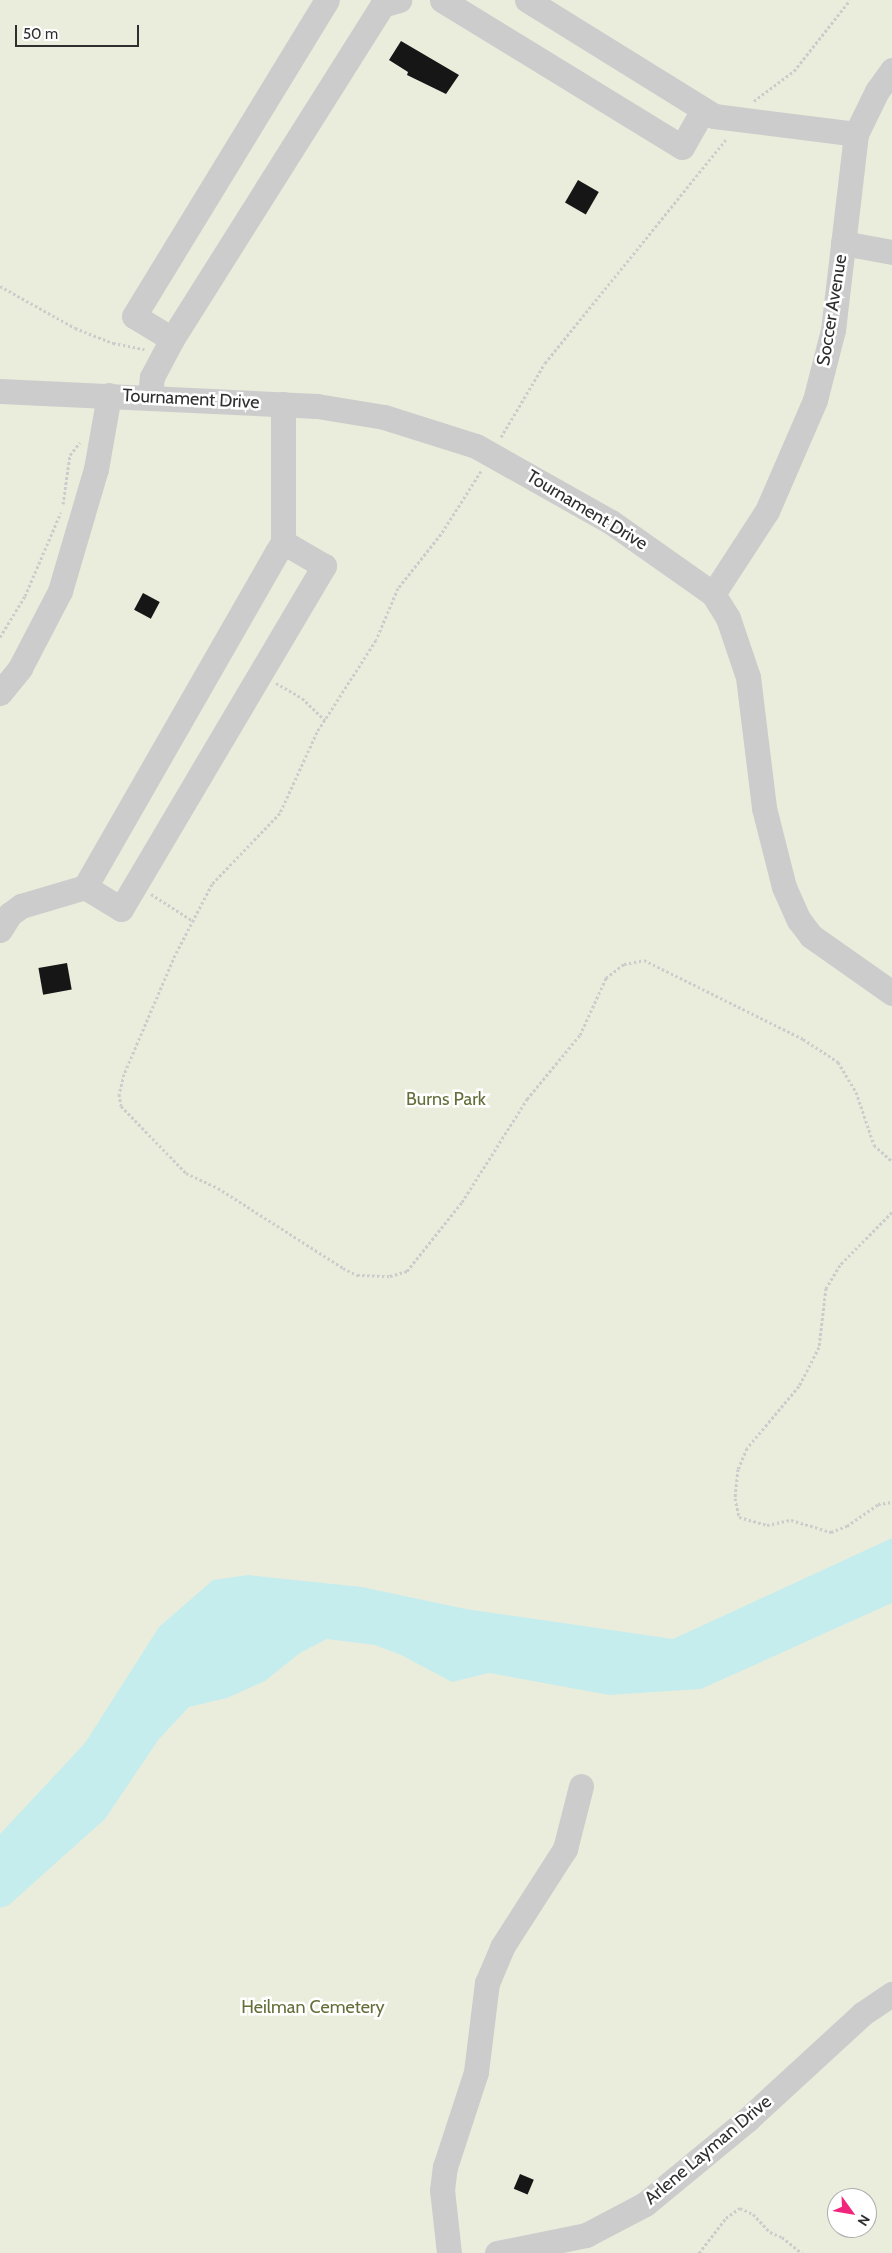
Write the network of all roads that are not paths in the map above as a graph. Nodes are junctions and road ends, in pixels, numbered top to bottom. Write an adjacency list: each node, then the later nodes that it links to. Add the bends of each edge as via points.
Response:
1 (327, 0): 10 (street, via 134,316)
2 (442, 0): 6 (street, via 682,148)
3 (527, 0): 6 (street)
4 (385, 2): 10 (street)
5 (892, 70): 7 (street, Soccer Avenue, via 877,91)
6 (703, 110): 7 (street, via 734,121)
7 (856, 134): 8 (street, Soccer Avenue)
8 (843, 243): 9 (street); 16 (street, Soccer Avenue, via 833,330 802,435 767,511)
9 (892, 252)
10 (165, 349): 13 (street, via 152,377)
11 (0, 391): 12 (street, Tournament Drive)
12 (109, 395): 13 (street, Tournament Drive); 17 (street, via 96,469 60,590 20,668)
13 (150, 398): 14 (street, Tournament Drive)
14 (284, 404): 15 (street); 16 (street, Tournament Drive, via 384,416 443,433 491,454 611,522)
15 (283, 542): 18 (street); 18 (street, via 324,566 121,909)
16 (713, 594): 20 (street, Tournament Drive, via 728,618 748,677 764,808 784,887 799,920 811,936)
17 (0, 693)
18 (85, 887): 19 (street, via 21,906 10,914)
19 (0, 930)
20 (892, 993)
21 (580, 1786): 23 (street, via 565,1849 502,1946 487,1983 476,2072 445,2167 442,2190)
22 (892, 1994): 24 (street, Arlene Layman Drive, via 862,2014 748,2119 645,2204 586,2235)
23 (448, 2253)
24 (497, 2253)

